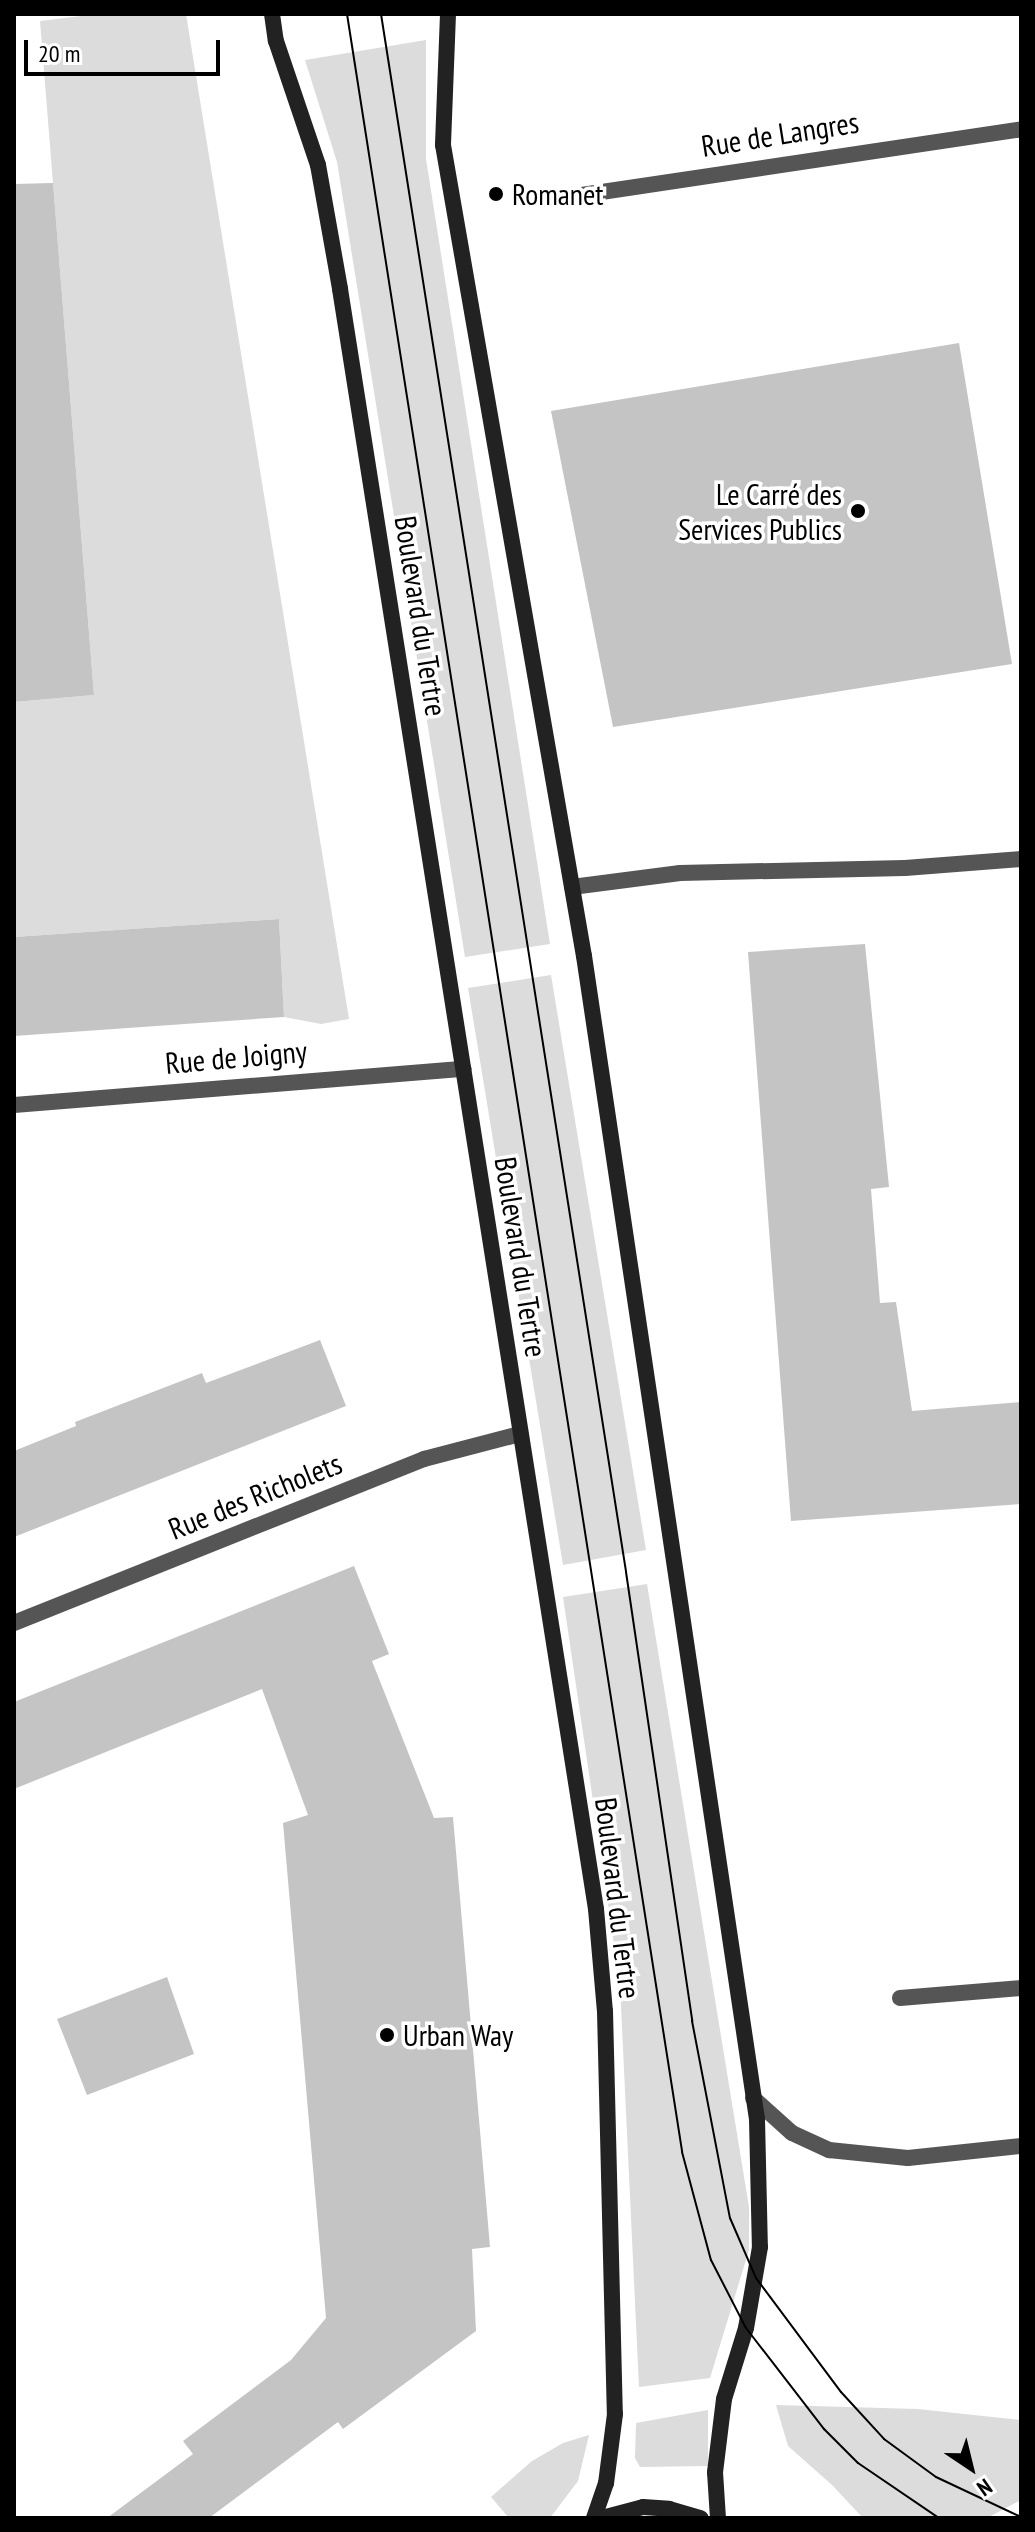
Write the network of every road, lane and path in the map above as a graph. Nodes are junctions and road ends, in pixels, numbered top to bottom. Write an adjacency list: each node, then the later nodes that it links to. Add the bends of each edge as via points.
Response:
1 (272, 14): 7 (main road, Boulevard du Tertre, via 276,41 318,165)
2 (448, 14): 6 (main road, via 443,145)
3 (1021, 129): 4 (street, Rue de Langres)
4 (548, 200)
5 (1021, 859): 6 (street, via 905,868 680,873)
6 (572, 887): 13 (main road)
7 (464, 1069): 8 (street, Rue de Joigny); 9 (main road, Boulevard du Tertre)
8 (14, 1105)
9 (520, 1434): 10 (street, Rue des Richolets, via 424,1459); 15 (main road, Boulevard du Tertre, via 596,1909 605,2011 615,2414 606,2483)
10 (14, 1623)
11 (1021, 1988): 12 (street)
12 (900, 1998)
13 (753, 2098): 14 (street, via 792,2133 829,2150 908,2158); 18 (main road, via 760,2247 746,2328 724,2399 715,2472)
14 (1021, 2146)
15 (594, 2518)
16 (602, 2518): 17 (main road, via 643,2507)
17 (701, 2518)
18 (718, 2518)

